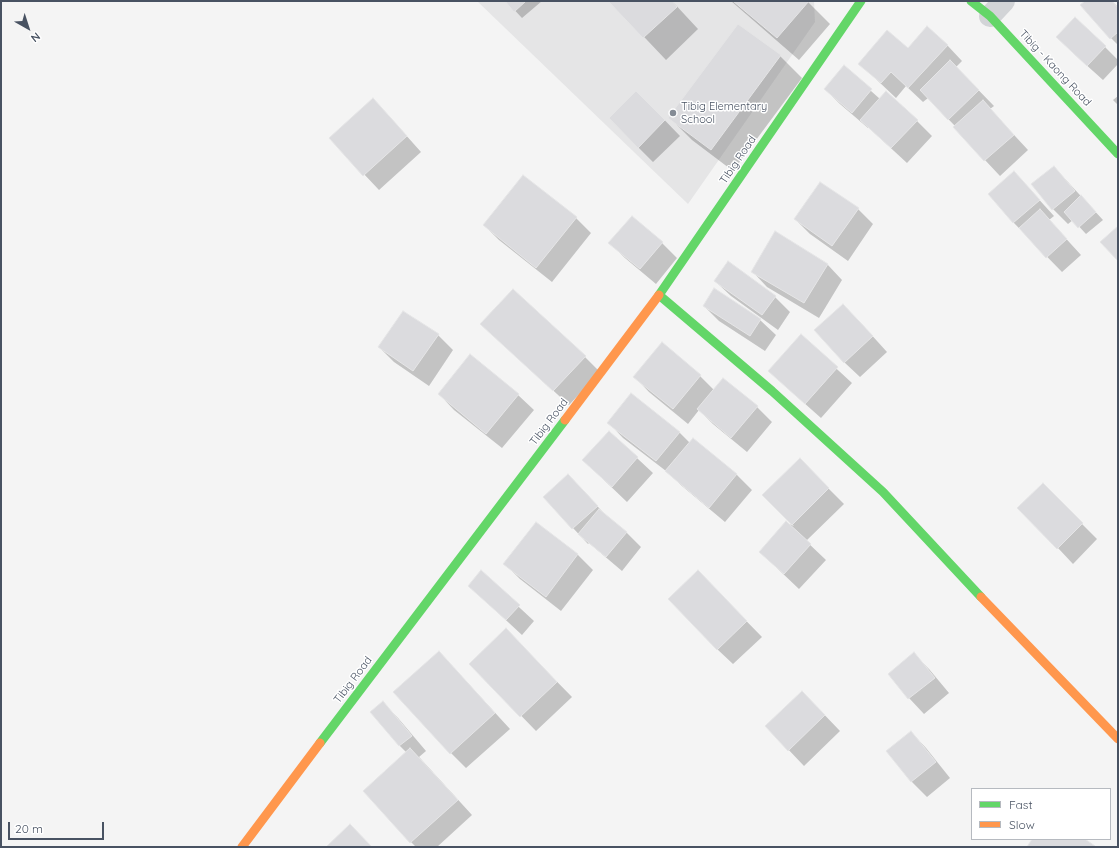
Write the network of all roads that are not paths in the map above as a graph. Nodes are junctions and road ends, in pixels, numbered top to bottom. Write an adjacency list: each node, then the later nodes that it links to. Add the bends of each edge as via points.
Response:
1 (861, 1): 5 (main road, Tibig Road)
2 (971, 1): 3 (main road, Tibig - Kaong Road)
3 (997, 8): 4 (main road, Tibig - Kaong Road)
4 (1118, 154)
5 (659, 295): 6 (main road, via 772,391 883,492); 7 (main road, Tibig Road)
6 (1118, 739)
7 (242, 847)

